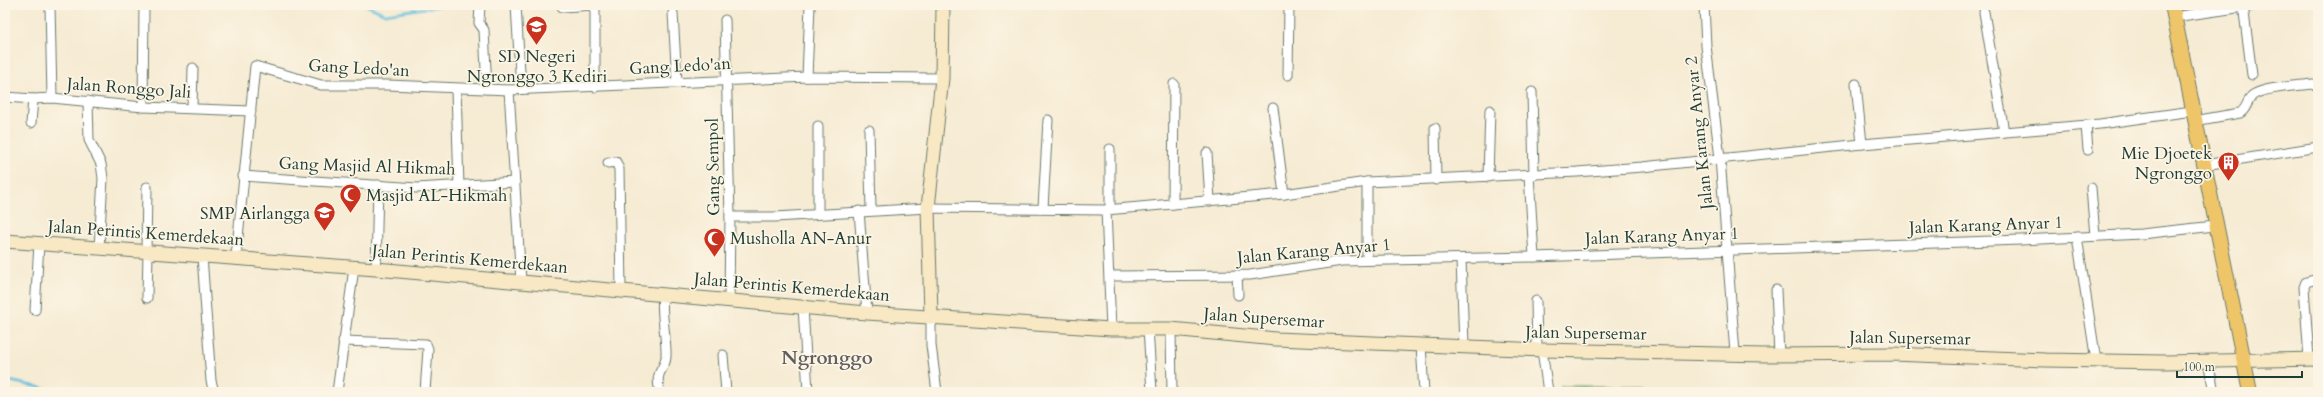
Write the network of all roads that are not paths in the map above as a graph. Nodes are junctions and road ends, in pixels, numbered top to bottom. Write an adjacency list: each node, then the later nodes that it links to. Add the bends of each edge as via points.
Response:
1 (50, 5): 34 (street)
2 (144, 5): 37 (street)
3 (480, 5): 29 (street, via 479,23 484,30)
4 (516, 5): 30 (street)
5 (595, 5): 12 (street); 27 (street)
6 (810, 5): 20 (street)
7 (944, 5): 21 (main road)
8 (1289, 5): 18 (street)
9 (1704, 5): 55 (street, Jalan Karang Anyar 2, via 1706,46)
10 (2258, 5): 11 (street)
11 (2243, 6): 13 (street); 19 (street)
12 (562, 8)
13 (2173, 11): 42 (main road)
14 (1984, 12): 49 (street)
15 (673, 13): 23 (street)
16 (725, 20): 22 (street, Gang Sempol)
17 (194, 68): 38 (street)
18 (1288, 75)
19 (2252, 75)
20 (807, 77): 21 (street, Gang Ledo'an); 22 (street, Gang Ledo'an)
21 (942, 78): 71 (main road)
22 (727, 80): 23 (street, Gang Ledo'an); 77 (street, Gang Sempol)
23 (677, 82): 27 (street, Gang Ledo'an)
24 (1174, 84): 70 (street)
25 (1856, 84): 50 (street)
26 (2318, 86): 42 (street, via 2313,84 2262,92 2250,97 2245,109 2240,113)
27 (596, 87): 30 (street, Gang Ledo'an)
28 (456, 89): 29 (street, Gang Ledo'an); 40 (street, Gang Ledo'an, via 321,85 255,66); 66 (street)
29 (487, 89): 31 (street, Gang Ledo'an)
30 (521, 89): 31 (street, Gang Ledo'an)
31 (509, 90): 62 (street)
32 (1532, 92): 58 (street)
33 (5, 97): 35 (street, Jalan Ronggo Jali)
34 (52, 98): 35 (street, Jalan Ronggo Jali); 36 (street, Jalan Ronggo Jali)
35 (33, 99): 44 (street)
36 (88, 101): 37 (street, Jalan Ronggo Jali); 83 (street, via 89,140 101,164 103,178)
37 (143, 107): 38 (street, Jalan Ronggo Jali)
38 (192, 108): 40 (street, Jalan Ronggo Jali)
39 (1273, 108): 68 (street)
40 (251, 110): 59 (street)
41 (1490, 110): 60 (street)
42 (2193, 116): 45 (street); 57 (main road)
43 (1048, 120): 72 (street)
44 (31, 123)
45 (2086, 125): 49 (street); 53 (street)
46 (818, 126): 76 (street)
47 (1435, 128): 61 (street)
48 (869, 130): 74 (street)
49 (2004, 132): 50 (street)
50 (1862, 144): 55 (street)
51 (2318, 147): 57 (street)
52 (1110, 149): 73 (street)
53 (2088, 150)
54 (1207, 153): 69 (street)
55 (1720, 158): 58 (street); 84 (street, Jalan Karang Anyar 2)
56 (608, 163): 97 (street, via 616,162 619,169)
57 (2204, 165): 78 (main road)
58 (1532, 175): 60 (street); 88 (street)
59 (243, 176): 64 (street, Gang Masjid Al Hikmah); 87 (street)
60 (1488, 177): 61 (street)
61 (1436, 180): 63 (street)
62 (515, 182): 66 (street, Gang Masjid Al Hikmah); 96 (street)
63 (1367, 182): 68 (street); 90 (street)
64 (378, 185): 66 (street, Gang Masjid Al Hikmah); 92 (street)
65 (147, 187): 85 (street)
66 (459, 187)
67 (2091, 188): 79 (street)
68 (1284, 194): 69 (street)
69 (1210, 201): 70 (street)
70 (1173, 204): 73 (street)
71 (928, 208): 72 (street); 74 (street); 107 (main road)
72 (1043, 208): 73 (street)
73 (1108, 209): 94 (street)
74 (871, 210): 75 (street)
75 (859, 211): 76 (street); 106 (street)
76 (818, 214): 77 (street)
77 (730, 217): 102 (street, Gang Sempol)
78 (2215, 226): 79 (street, Jalan Karang Anyar 1); 118 (main road)
79 (2095, 236): 80 (street, Jalan Karang Anyar 1)
80 (2078, 237): 84 (street, Jalan Karang Anyar 1); 120 (street)
81 (5, 241): 82 (main road, Jalan Perintis Kemerdekaan)
82 (40, 244): 83 (main road, Jalan Perintis Kemerdekaan); 105 (street)
83 (99, 248): 85 (main road, Jalan Perintis Kemerdekaan)
84 (1726, 250): 88 (street, Jalan Karang Anyar 1); 115 (street, Jalan Karang Anyar 2)
85 (147, 252): 86 (main road, Jalan Perintis Kemerdekaan); 101 (street)
86 (202, 256): 87 (main road, Jalan Perintis Kemerdekaan); 122 (street, via 211,381)
87 (236, 257): 91 (main road, Jalan Perintis Kemerdekaan)
88 (1534, 257): 89 (street, Jalan Karang Anyar 1)
89 (1461, 259): 90 (street, Jalan Karang Anyar 1); 113 (street)
90 (1367, 260): 93 (street, Jalan Karang Anyar 1)
91 (354, 268): 92 (main road, Jalan Perintis Kemerdekaan); 111 (street)
92 (376, 269): 96 (main road, Jalan Perintis Kemerdekaan)
93 (1237, 275): 94 (street, Jalan Karang Anyar 1); 100 (street)
94 (1110, 276): 109 (street)
95 (2318, 279): 119 (street, via 2306,282 2304,287)
96 (521, 282): 97 (main road, Jalan Perintis Kemerdekaan)
97 (621, 290): 99 (main road, Jalan Perintis Kemerdekaan)
98 (1776, 290): 117 (street)
99 (663, 294): 102 (main road, Jalan Perintis Kemerdekaan); 125 (street, via 662,318 666,357 657,376)
100 (1238, 295)
101 (147, 298)
102 (729, 301): 104 (main road, Jalan Perintis Kemerdekaan)
103 (1536, 301): 114 (street)
104 (803, 307): 106 (main road, Jalan Perintis Kemerdekaan); 127 (street)
105 (35, 310)
106 (868, 313): 107 (main road, Jalan Perintis Kemerdekaan)
107 (931, 316): 109 (main road, Jalan Supersemar); 128 (street, via 931,345)
108 (1148, 328): 109 (main road, Jalan Supersemar); 110 (main road, Jalan Supersemar); 129 (street)
109 (1111, 329)
110 (1171, 329): 112 (main road, Jalan Supersemar, via 1261,338); 130 (street)
111 (343, 341): 123 (street); 124 (street, via 426,344 428,349)
112 (1421, 345): 113 (main road, Jalan Supersemar); 131 (street)
113 (1464, 346): 114 (main road, Jalan Supersemar)
114 (1540, 350): 115 (main road, Jalan Supersemar); 132 (street)
115 (1735, 353): 117 (main road, Jalan Supersemar)
116 (723, 355): 126 (street)
117 (1779, 355): 120 (main road, Jalan Supersemar, via 1892,354)
118 (2242, 359): 119 (main road, Jalan Supersemar); 121 (main road, Jalan Supersemar); 134 (main road)
119 (2314, 359)
120 (2096, 361): 121 (main road, Jalan Supersemar)
121 (2208, 361): 133 (street)
122 (214, 392)
123 (337, 392)
124 (425, 392)
125 (660, 392)
126 (726, 392)
127 (808, 392)
128 (937, 392)
129 (1152, 392)
130 (1172, 392)
131 (1424, 392)
132 (1548, 392)
133 (2214, 392)
134 (2250, 392)

